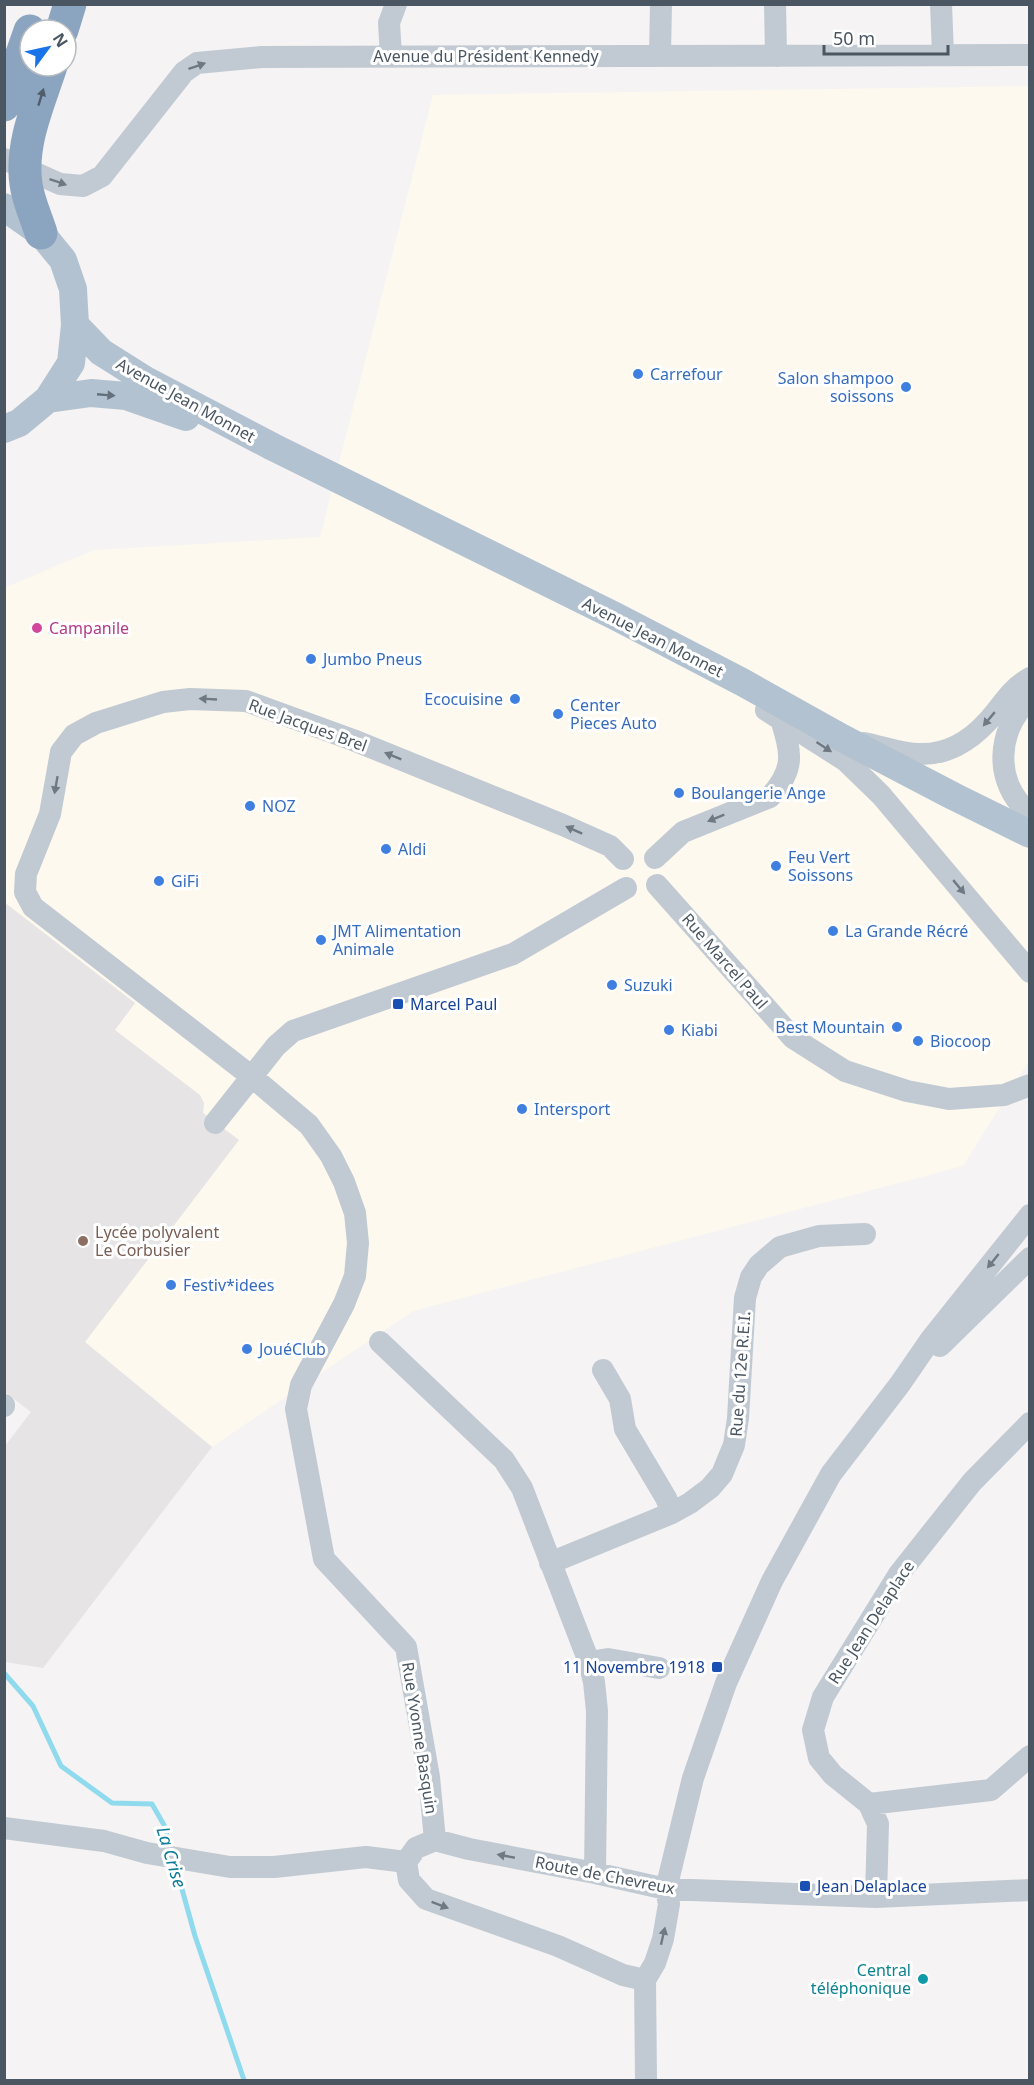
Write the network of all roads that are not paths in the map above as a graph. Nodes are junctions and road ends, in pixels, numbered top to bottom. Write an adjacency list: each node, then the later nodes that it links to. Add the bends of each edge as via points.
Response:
1 (396, 4): 7 (street, via 389,23)
2 (661, 4): 8 (street)
3 (775, 4): 9 (street)
4 (941, 4): 5 (street)
5 (943, 55): 6 (street, Avenue du Président Kennedy); 9 (street, Avenue du Président Kennedy)
6 (1029, 55)
7 (391, 56): 8 (street, Avenue du Président Kennedy); 13 (street, Avenue du Président Kennedy, one-way to 7, via 60,184 83,186 102,176 184,72 197,63 262,57)
8 (660, 56): 9 (street, Avenue du Président Kennedy)
9 (776, 56)
10 (18, 65): 12 (highway)
11 (47, 78): 13 (highway, one-way to 11)
12 (4, 105)
13 (19, 162): 15 (highway)
14 (4, 207): 15 (main road)
15 (41, 233): 16 (main road, via 63,260 73,289)
16 (75, 325): 17 (main road, via 71,363); 19 (main road, Avenue Jean Monnet, via 101,352 147,381)
17 (48, 399): 18 (main road, via 19,423); 19 (main road, Avenue Jean Monnet, one-way to 19, via 91,393 126,396)
18 (4, 429)
19 (273, 447): 20 (main road, Avenue Jean Monnet)
20 (615, 616): 23 (street); 24 (main road, Avenue Jean Monnet)
21 (1029, 678): 24 (street, one-way to 24, via 1005,698 970,739 948,750 918,754)
22 (1029, 698): 25 (street, via 1016,712 1003,750 1005,775 1020,806)
23 (780, 719): 27 (street, one-way to 27, via 790,748 787,772 770,797 683,832); 31 (street, one-way to 31, via 846,761 881,795)
24 (843, 738): 26 (main road, Avenue Jean Monnet)
25 (1029, 814)
26 (1029, 834)
27 (655, 858): 28 (street, via 635,852); 29 (street, via 660,871)
28 (623, 859): 30 (street, via 619,877); 32 (street, Rue Jacques Brel, one-way to 32, via 610,846 563,825 354,740 246,701 163,702 96,723 74,735 62,752 50,814 26,874 25,891 33,907)
29 (657, 885): 30 (street, via 642,893); 33 (street, Rue Marcel Paul, via 793,1038 845,1071 907,1091 949,1099 1004,1095)
30 (626, 888): 32 (street, via 513,954 292,1031)
31 (1029, 972)
32 (251, 1076): 34 (street); 49 (street, Rue Yvonne Basquin, via 309,1125 331,1156 354,1214 358,1243 355,1276 301,1385 296,1409 324,1559 406,1647 429,1778)
33 (1029, 1085)
34 (215, 1123)
35 (1029, 1215): 40 (street, one-way to 40)
36 (865, 1234): 42 (street, Rue du 12e R.E.I., via 819,1236 780,1246 759,1265 745,1299 734,1445 722,1474 710,1488)
37 (1029, 1258): 40 (street)
38 (380, 1342): 43 (street, via 504,1460 522,1488)
39 (603, 1370): 42 (street, via 620,1399 625,1429)
40 (900, 1384): 52 (street, via 831,1474 772,1581 726,1683 693,1778)
41 (1029, 1423): 47 (street, Rue Jean Delaplace, via 972,1482 899,1574 823,1697 813,1730 819,1758 833,1775)
42 (672, 1513): 43 (street, Rue du 12e R.E.I.)
43 (550, 1563): 44 (street)
44 (589, 1662): 45 (street, via 608,1659); 51 (street, via 597,1711)
45 (659, 1668)
46 (1029, 1756): 47 (street, via 992,1790)
47 (869, 1804): 54 (street, via 878,1824)
48 (4, 1828): 50 (street, via 104,1842 230,1867 366,1857)
49 (435, 1840): 50 (street, via 416,1848); 51 (street, Route de Chevreux, one-way to 49)
50 (406, 1862): 55 (street, one-way to 55, via 410,1880 426,1899)
51 (595, 1873): 52 (street, Route de Chevreux)
52 (666, 1889): 54 (street, Route de Chevreux); 55 (street, one-way to 52, via 663,1939 669,1904)
53 (1029, 1890): 54 (street, Route de Chevreux)
54 (876, 1898)
55 (645, 1980): 56 (street)
56 (646, 2080)

